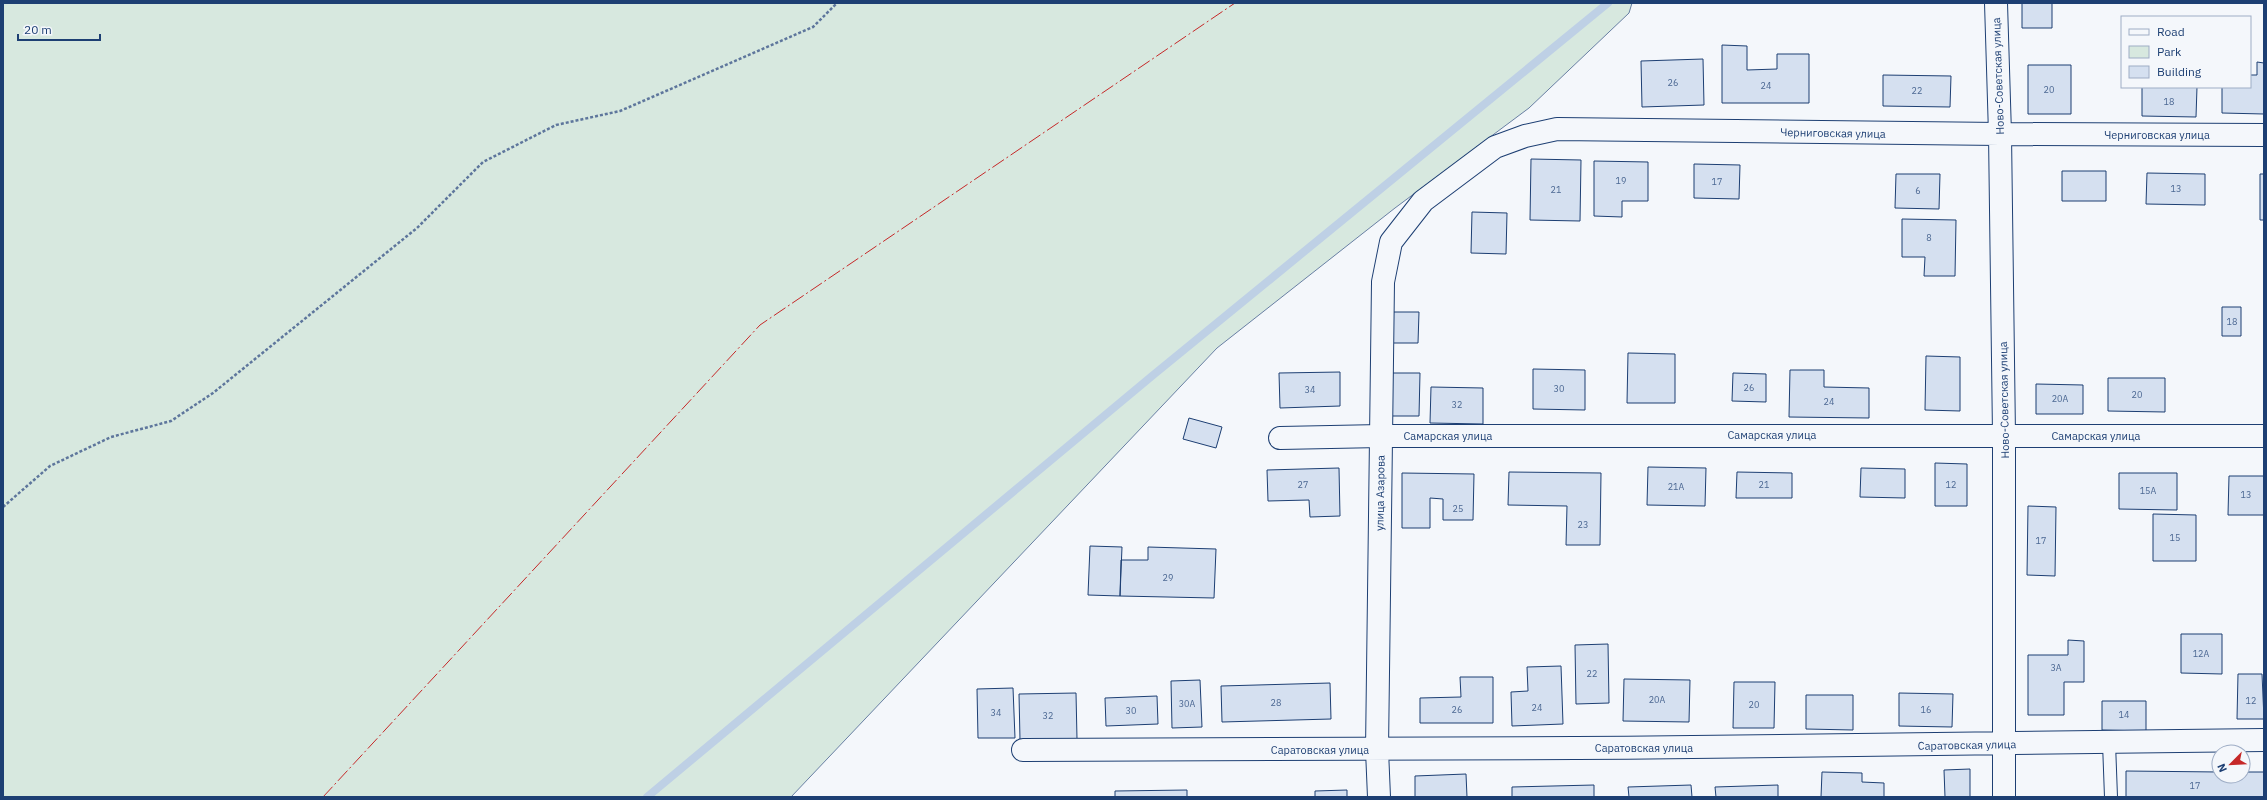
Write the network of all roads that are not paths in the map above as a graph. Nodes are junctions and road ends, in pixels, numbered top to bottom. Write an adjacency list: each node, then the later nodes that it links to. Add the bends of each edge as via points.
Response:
1 (1996, 3): 2 (street, Ново-Советская улица)
2 (2000, 134): 3 (street, Черниговская улица); 4 (street, Черниговская улица, via 1557,130 1525,136 1495,147); 5 (street, Ново-Советская улица)
3 (2264, 135)
4 (1423, 201): 6 (street, улица Азарова, via 1391,242 1383,282)
5 (2004, 435): 6 (street, Самарская улица); 7 (street, Самарская улица); 11 (street, Ново-Советская улица)
6 (1381, 436): 8 (street, Самарская улица); 13 (street, улица Азарова)
7 (2264, 436)
8 (1280, 438)
9 (2264, 740): 10 (street, Саратовская улица)
10 (2110, 743): 11 (street, Саратовская улица); 16 (lane)
11 (2004, 745): 13 (street, Саратовская улица); 15 (street, Ново-Советская улица)
12 (1023, 750): 13 (street, Саратовская улица)
13 (1377, 750): 14 (street, улица Азарова)
14 (1379, 797)
15 (2004, 797)
16 (2111, 797)

